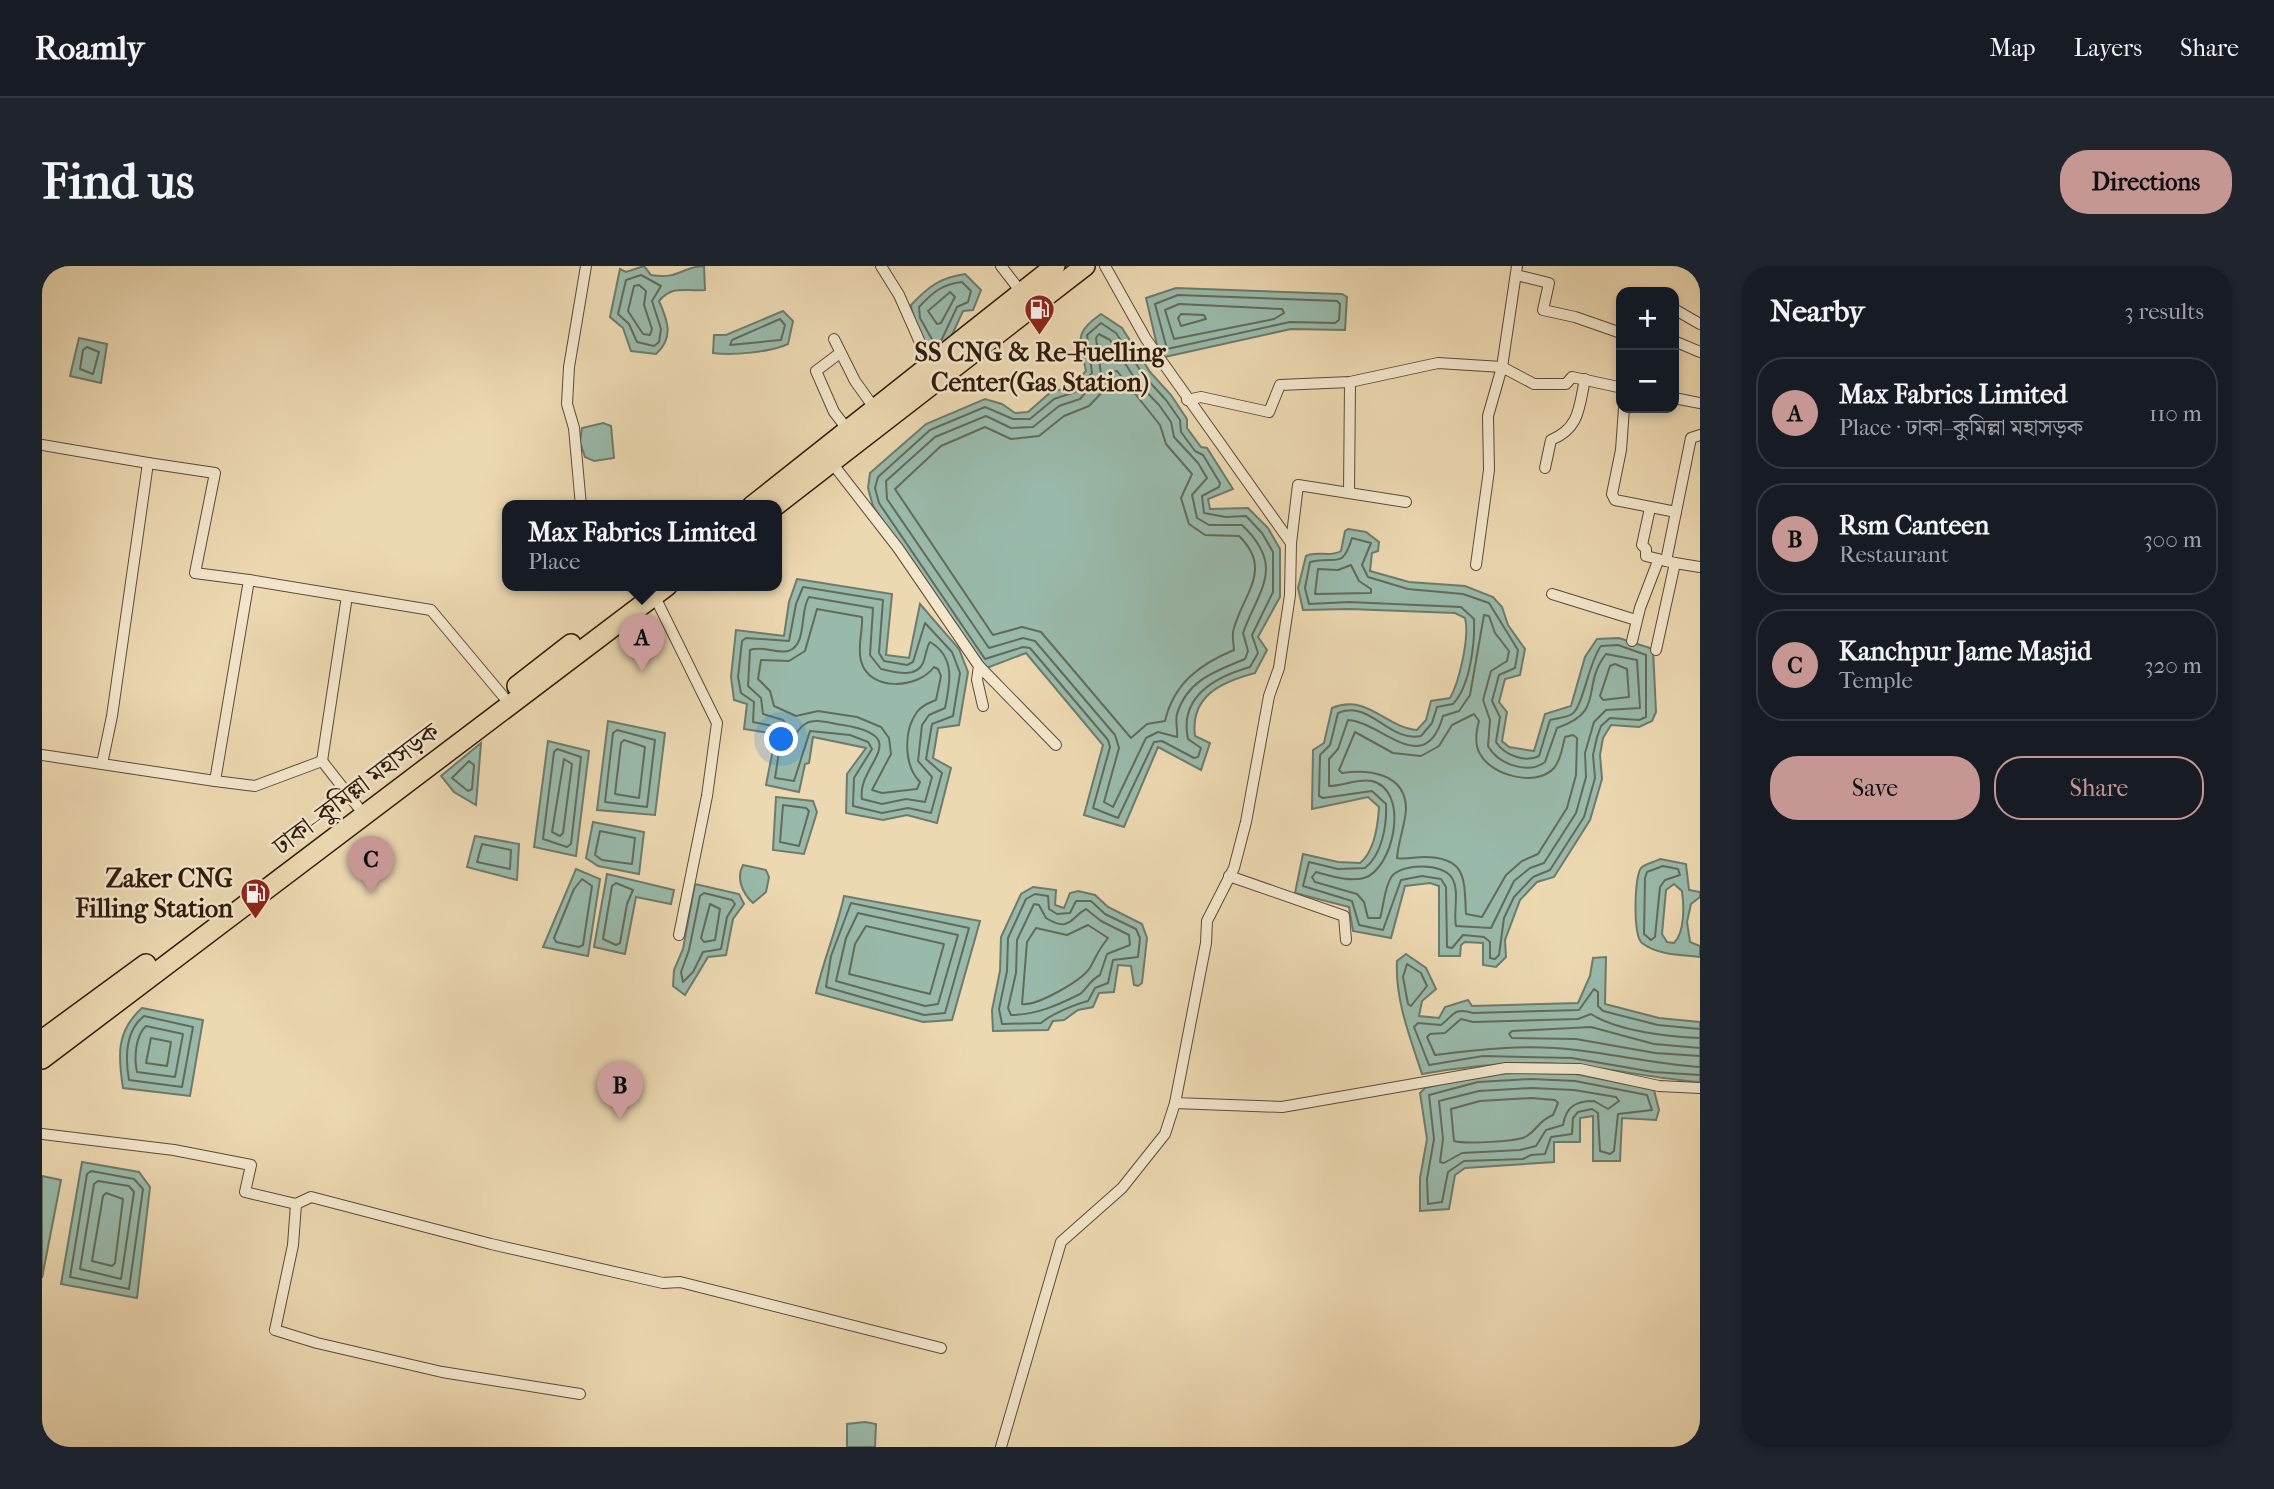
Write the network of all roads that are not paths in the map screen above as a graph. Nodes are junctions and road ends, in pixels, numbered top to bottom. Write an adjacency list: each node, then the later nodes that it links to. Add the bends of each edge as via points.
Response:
1 (586, 266): 33 (street, via 567,404 574,428)
2 (881, 266): 16 (street)
3 (1002, 266): 8 (street)
4 (1055, 266): 8 (highway)
5 (1085, 266): 30 (highway)
6 (1105, 266): 22 (street)
7 (1516, 271): 11 (street, via 1549,283 1543,310); 17 (street)
8 (1021, 292): 16 (highway)
9 (1679, 312): 10 (street)
10 (1700, 324)
11 (1616, 331)
12 (834, 339): 15 (street)
13 (1679, 343): 14 (street)
14 (1700, 352)
15 (840, 354): 24 (street); 26 (street, via 816,371 834,412)
16 (930, 365): 24 (highway)
17 (1502, 367): 18 (street, via 1535,384 1566,384 1572,376); 19 (street, via 1438,363); 41 (street, via 1488,416 1489,470)
18 (1585, 379): 20 (street); 31 (street, via 1575,423 1566,434 1551,440)
19 (1350, 382): 22 (street, via 1280,385 1269,412 1201,397); 32 (street)
20 (1616, 387)
21 (1679, 399): 23 (street)
22 (1187, 400): 39 (street)
23 (1700, 403)
24 (875, 409): 26 (highway)
25 (1624, 413): 37 (street, via 1612,494 1615,500)
26 (848, 430): 34 (highway)
27 (1700, 435): 38 (street, via 1691,438)
28 (42, 445): 29 (street)
29 (148, 463): 43 (street, via 215,473 195,573); 58 (street)
30 (832, 463): 35 (highway); 52 (street, via 898,548)
31 (1545, 468)
32 (1349, 492): 36 (street); 39 (street, via 1298,485)
33 (580, 500)
34 (760, 500)
35 (782, 501)
36 (1406, 502)
37 (1650, 508): 38 (street); 40 (street, via 1642,545 1646,556)
38 (1676, 513): 40 (street)
39 (1291, 543): 62 (street, via 1290,595 1279,668 1269,696 1246,822)
40 (1666, 562): 42 (street); 49 (street); 51 (street)
41 (1476, 565)
42 (1700, 568)
43 (249, 580): 48 (street); 60 (street)
44 (652, 591): 53 (highway, ঢাকা–কুমিল্লা মহাসড়ক)
45 (653, 591): 59 (highway, ঢাকা–কুমিল্লা মহাসড়ক, via 550,677)
46 (656, 591): 63 (street, via 717,723 705,810)
47 (1552, 594): 49 (street)
48 (347, 596): 53 (street, via 430,610); 57 (street)
49 (1636, 620): 50 (street)
50 (1632, 641)
51 (1656, 650)
52 (979, 666): 54 (street); 55 (street)
53 (503, 696): 59 (highway, ঢাকা–কুমিল্লা মহাসড়ক)
54 (982, 706)
55 (1056, 745)
56 (42, 755): 58 (street)
57 (323, 761): 60 (street, via 255,786); 61 (street)
58 (102, 764): 60 (street)
59 (406, 777): 61 (highway, ঢাকা–কুমিল্লা মহাসড়ক); 66 (highway, ঢাকা–কুমিল্লা মহাসড়ক)
60 (215, 781)
61 (358, 807): 65 (highway, ঢাকা–কুমিল্লা মহাসড়ক)
62 (1229, 876): 64 (street, via 1343,916); 68 (street, via 1208,921)
63 (679, 935)
64 (1346, 940)
65 (42, 1040)
66 (42, 1059)
67 (1700, 1088): 68 (street, via 1659,1086 1580,1069 1506,1068 1282,1107)
68 (1175, 1103): 73 (street, via 1165,1133 1122,1188 1061,1242)
69 (42, 1135): 70 (street, via 174,1150 251,1165 245,1192)
70 (296, 1204): 71 (street, via 311,1197 492,1244 663,1283 680,1282); 72 (street, via 293,1245 275,1330 305,1341 442,1371)
71 (941, 1348)
72 (580, 1394)
73 (1001, 1447)

